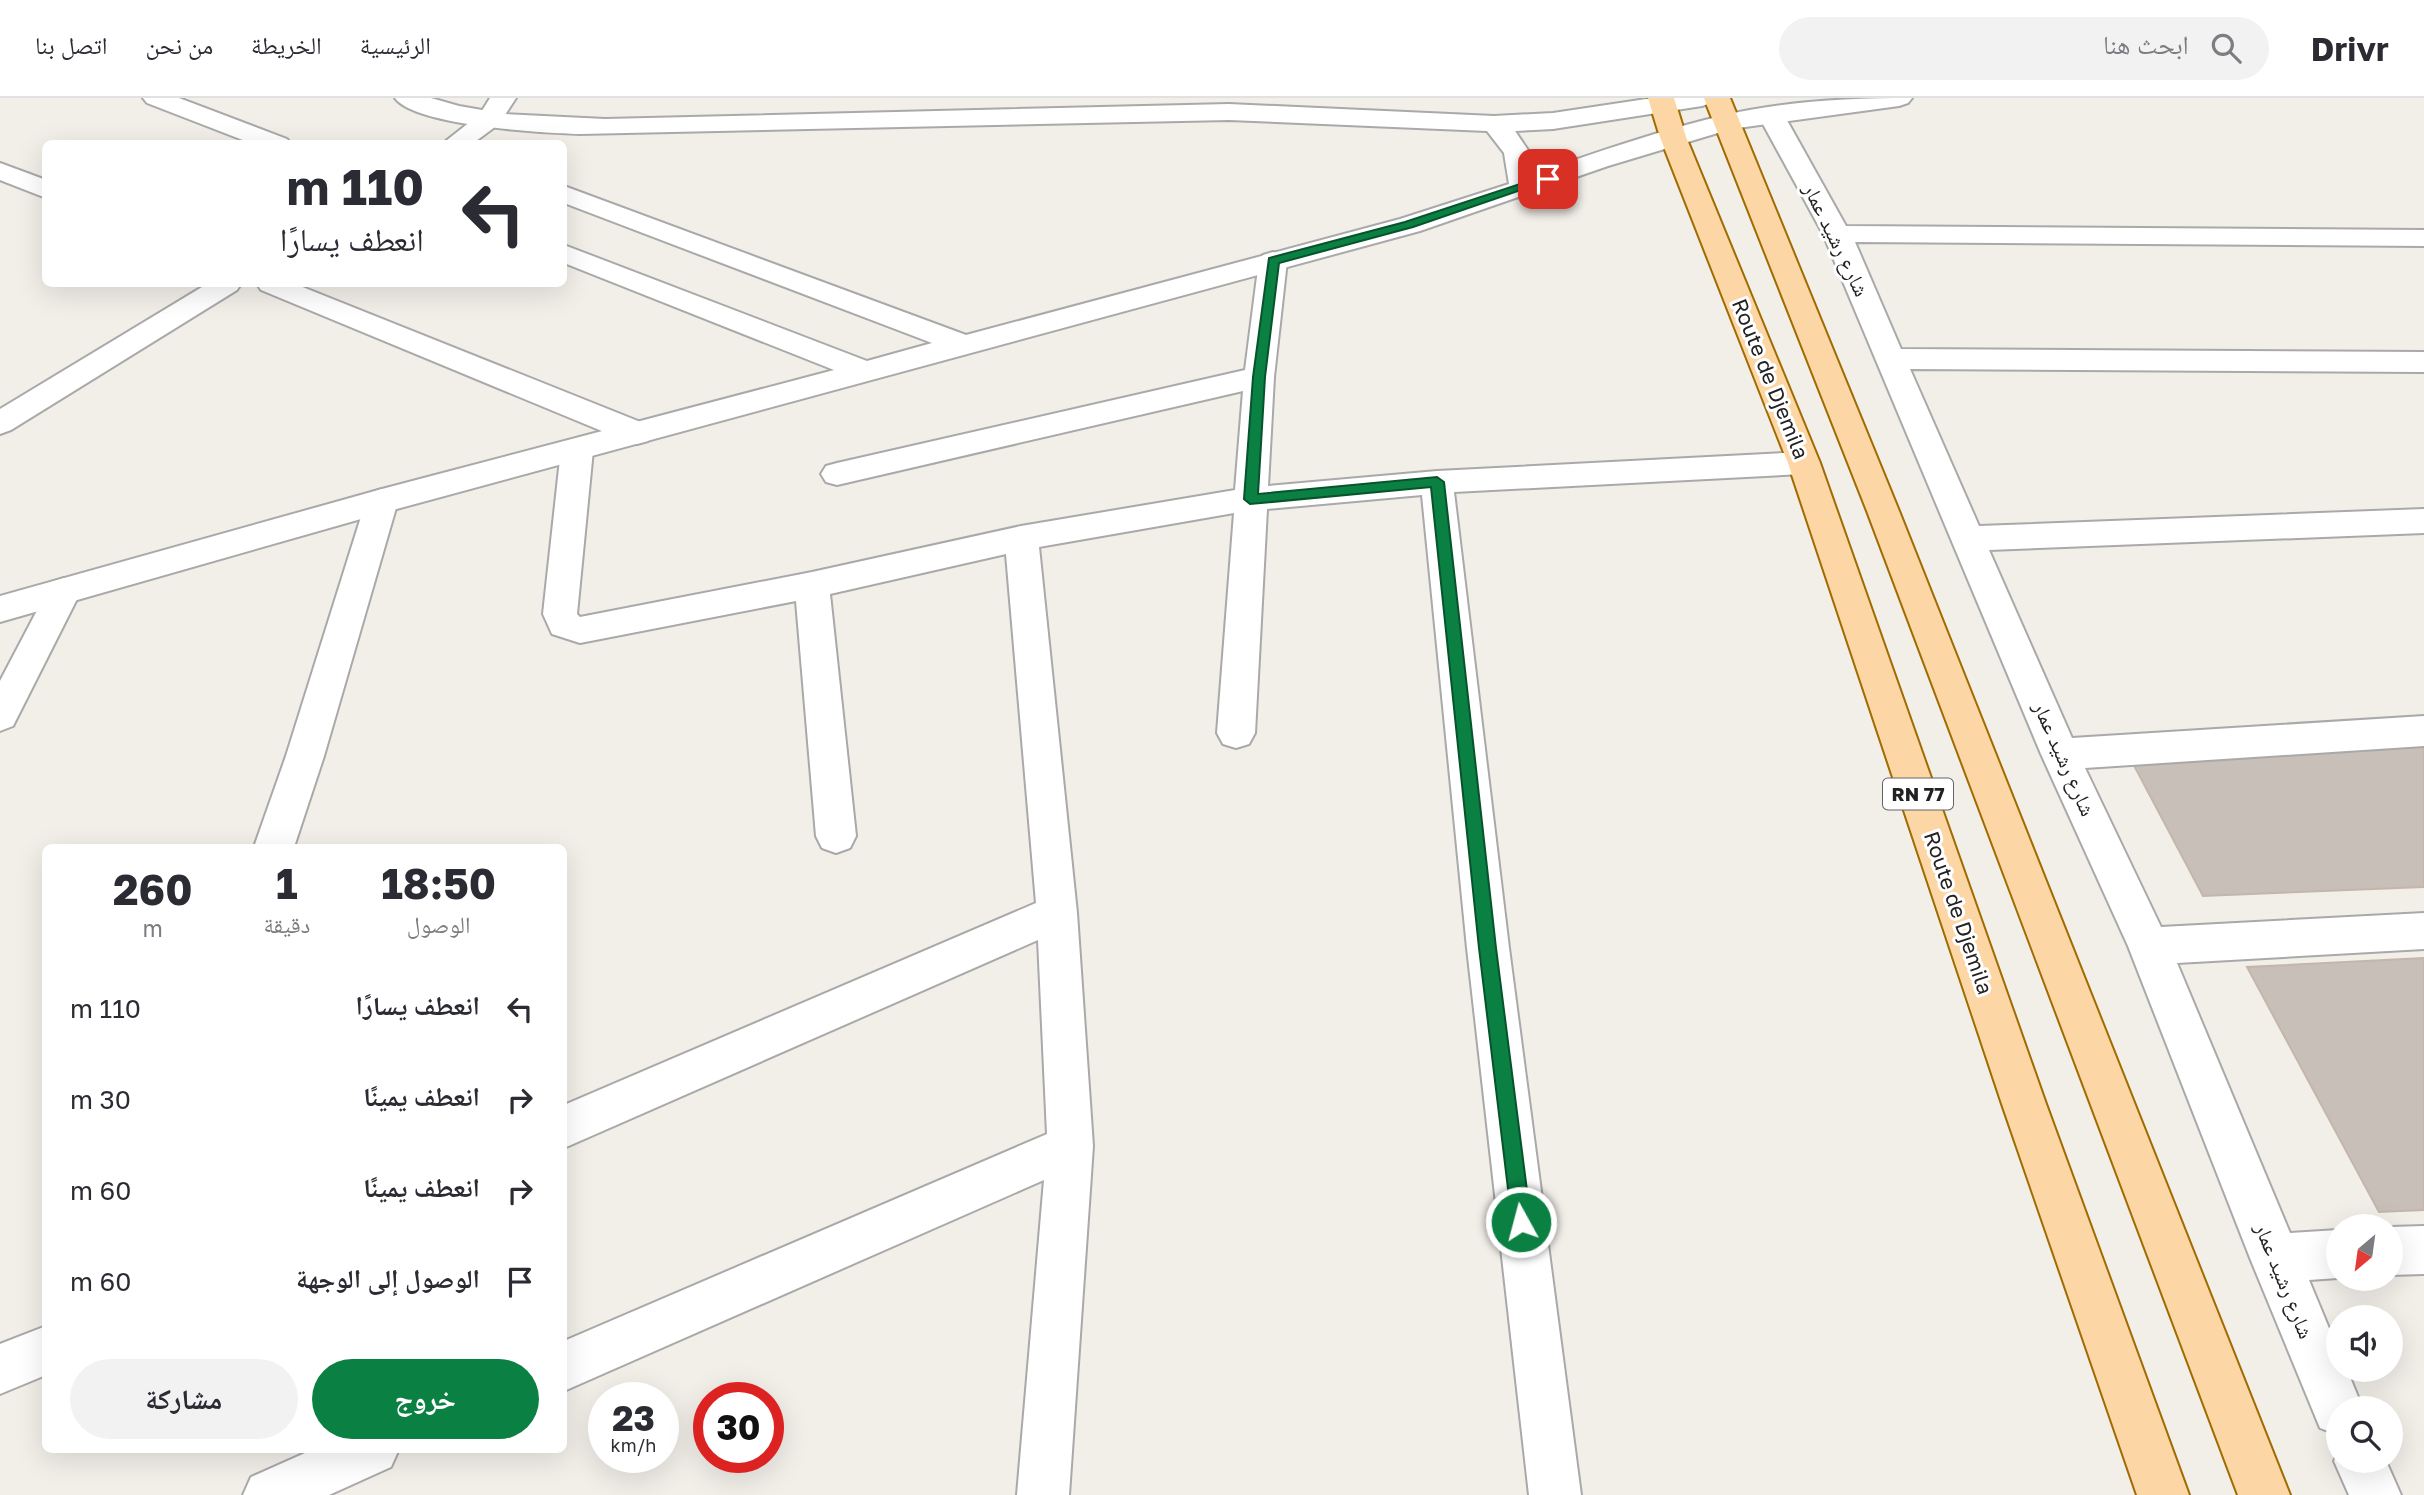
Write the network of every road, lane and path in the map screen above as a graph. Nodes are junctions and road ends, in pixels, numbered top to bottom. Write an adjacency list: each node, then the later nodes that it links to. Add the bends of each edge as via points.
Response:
1 (156, 98): 10 (street)
2 (408, 98): 6 (street)
3 (1899, 98): 8 (street)
4 (1716, 106): 7 (street); 8 (street); 67 (main road, via 1883,512)
5 (496, 109): 6 (street); 9 (street, via 538,126 1229,112); 12 (street)
6 (440, 112): 11 (street)
7 (1666, 114): 9 (street); 15 (street, via 1599,160); 31 (main road, Route de Djemila / RN 77)
8 (1771, 116): 17 (street, شارع رشيد عمار)
9 (1494, 124): 15 (street, via 1514,145 1524,173)
10 (267, 140)
11 (452, 140)
12 (459, 140)
13 (1, 172): 14 (street)
14 (42, 188)
15 (1522, 188): 20 (street, via 1409,225)
16 (567, 195): 23 (street)
17 (1837, 233): 18 (street); 24 (street, شارع رشيد عمار)
18 (2424, 237)
19 (567, 254): 26 (street)
20 (1273, 261): 23 (street); 27 (street)
21 (223, 287): 28 (street)
22 (278, 287): 29 (street)
23 (965, 345): 26 (street)
24 (1891, 359): 25 (street); 38 (street, شارع رشيد عمار)
25 (2424, 362)
26 (868, 372): 29 (street)
27 (1259, 377): 32 (street); 34 (street)
28 (4, 416)
29 (637, 433): 30 (street)
30 (577, 450): 35 (street); 39 (street, via 560,614 568,629)
31 (1804, 463): 33 (street); 66 (main road, Route de Djemila / RN 77)
32 (837, 474)
33 (1437, 482): 34 (street); 65 (street)
34 (1250, 499): 37 (street); 44 (street)
35 (382, 501): 40 (street); 47 (street)
36 (2424, 521): 38 (street)
37 (1021, 538): 39 (street); 48 (street)
38 (1968, 539): 45 (street, شارع رشيد عمار)
39 (812, 585): 46 (street)
40 (64, 591): 41 (street); 42 (street)
41 (0, 609)
42 (0, 716)
43 (2424, 731): 45 (street)
44 (1236, 733)
45 (2060, 754): 50 (street, شارع رشيد عمار)
46 (836, 835)
47 (275, 844)
48 (1057, 913): 51 (street); 52 (street)
49 (2424, 931): 50 (street)
50 (2149, 946): 56 (street, شارع رشيد عمار)
51 (567, 1126)
52 (1070, 1146): 58 (street); 64 (street)
53 (2424, 1250): 54 (street)
54 (2403, 1251)
55 (2326, 1255): 56 (street)
56 (2274, 1258): 60 (street, شارع رشيد عمار)
57 (42, 1352): 59 (street)
58 (567, 1365)
59 (0, 1369)
60 (2332, 1396)
61 (364, 1453): 63 (street)
62 (2365, 1473): 68 (street)
63 (269, 1495)
64 (1043, 1495)
65 (1555, 1495)
66 (2162, 1495)
67 (2264, 1495)
68 (2375, 1495)

